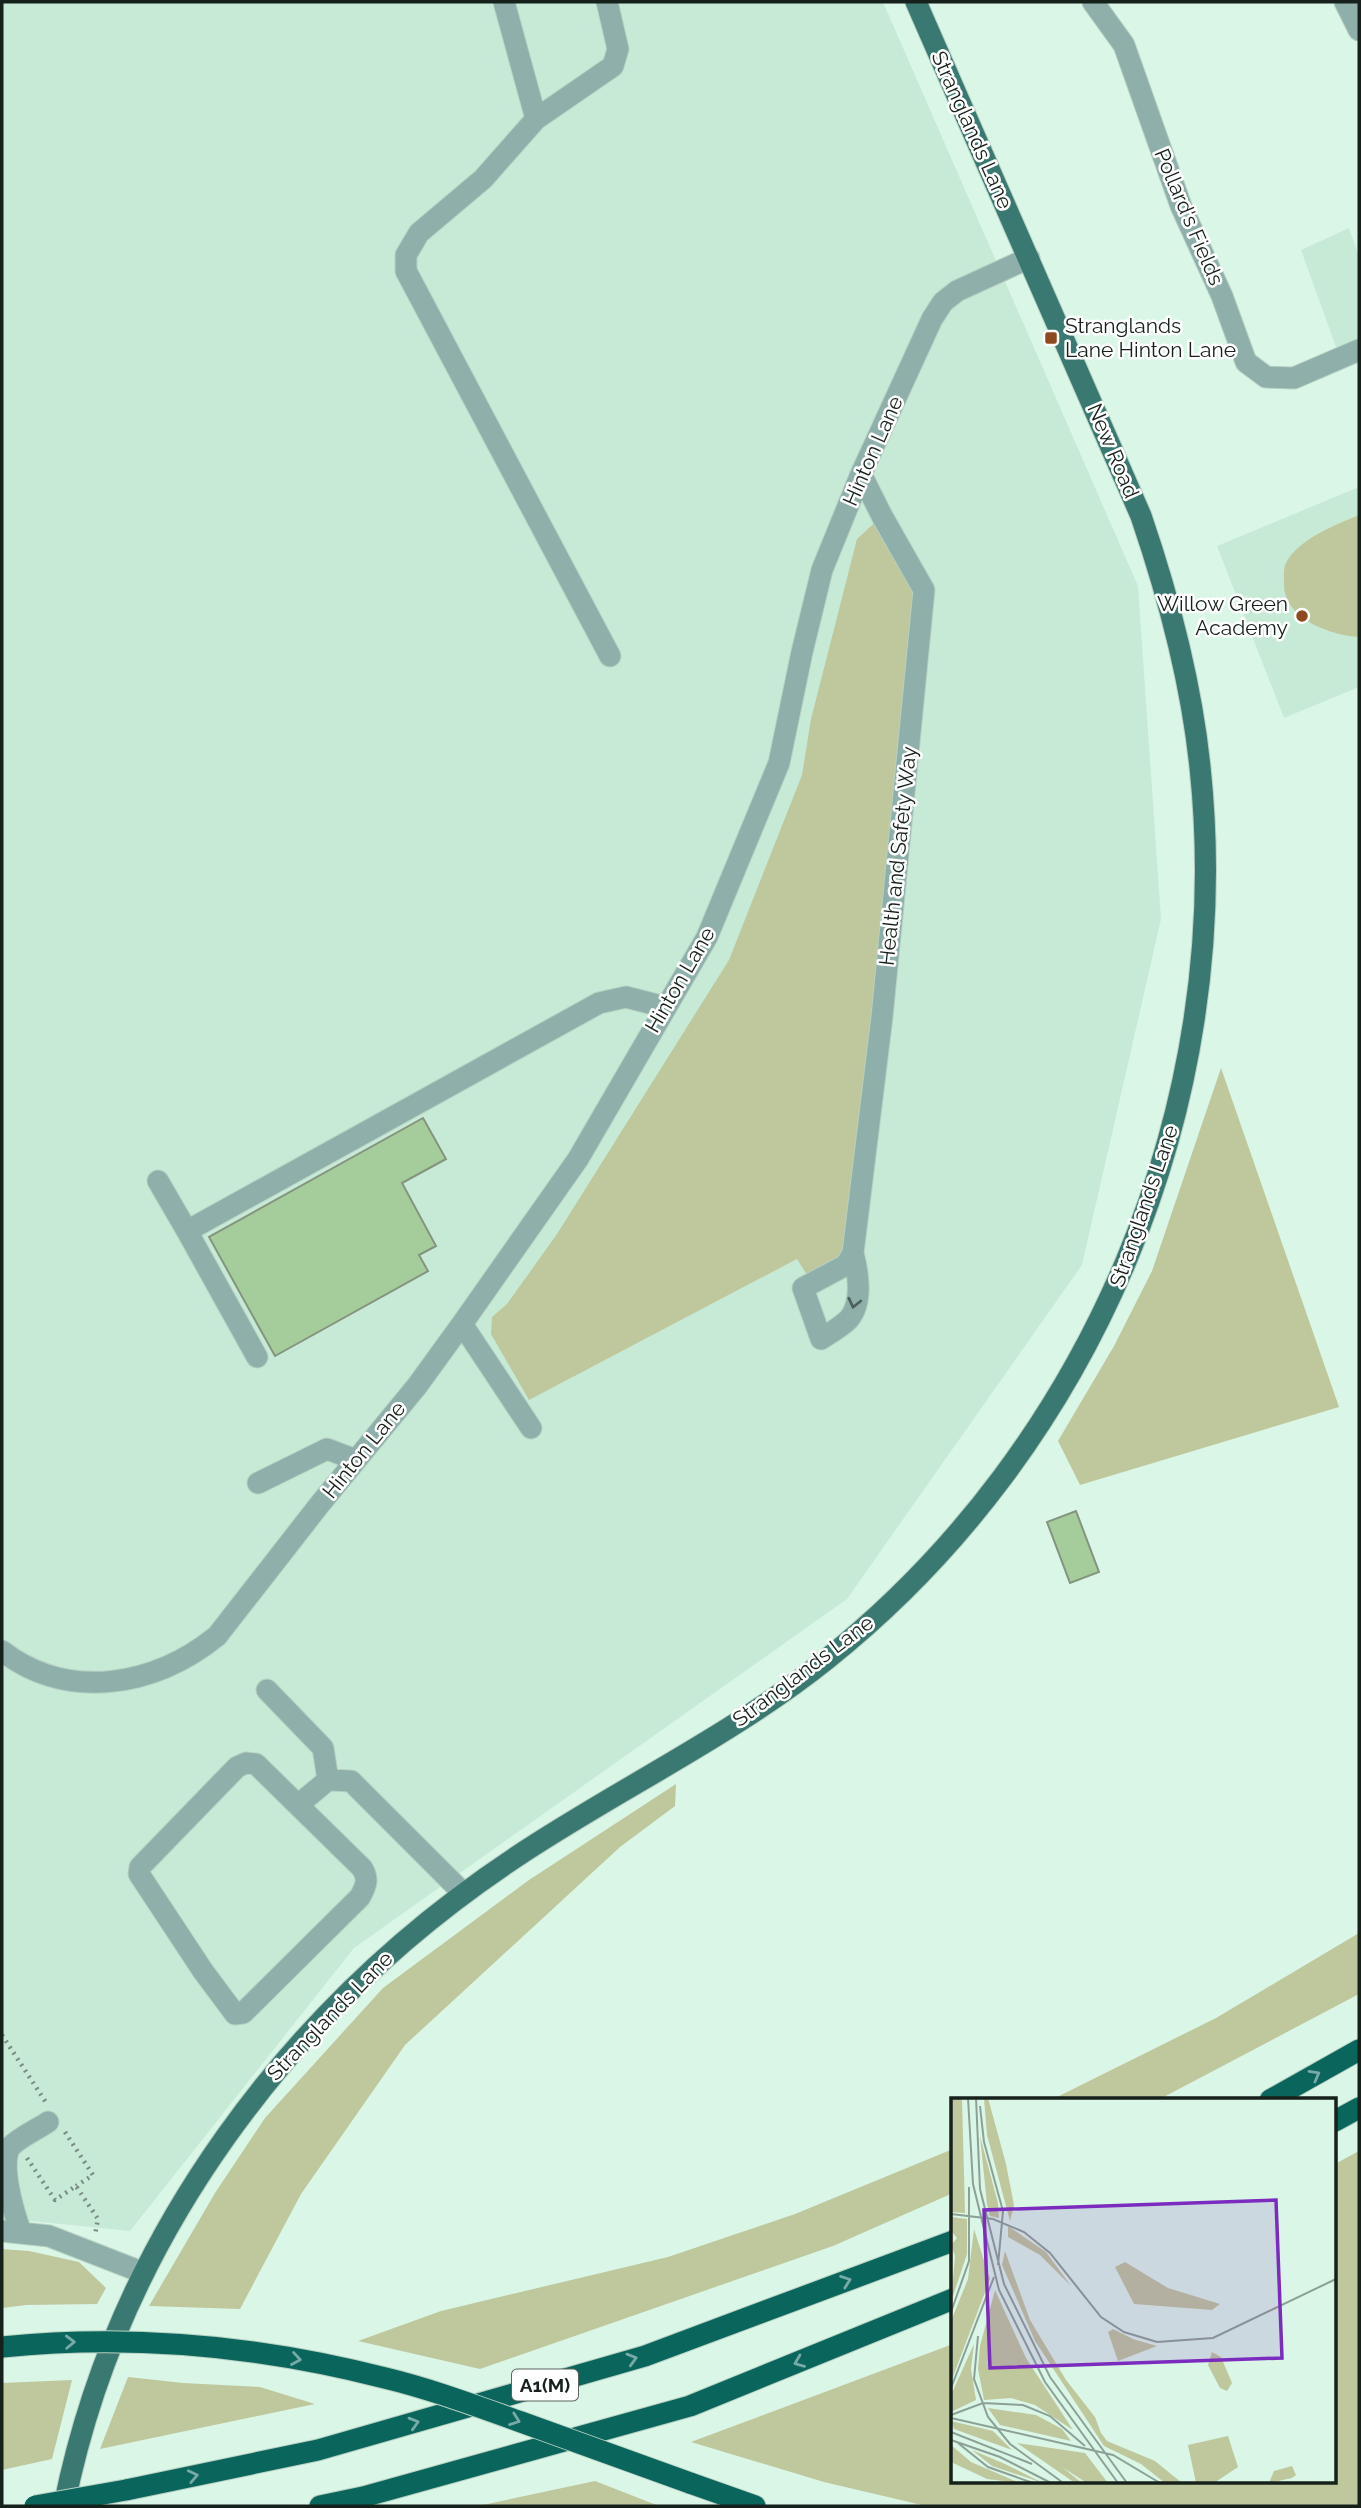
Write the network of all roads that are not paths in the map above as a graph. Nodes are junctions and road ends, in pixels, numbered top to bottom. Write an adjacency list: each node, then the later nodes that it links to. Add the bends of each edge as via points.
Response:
1 (504, 2): 7 (street)
2 (607, 2): 7 (street, via 618,49 612,66)
3 (916, 2): 8 (main road, Stranglands Lane)
4 (1093, 2): 9 (street, Pollard's Fields, via 1124,45 1181,205 1246,362 1266,377 1294,378)
5 (1345, 2): 6 (street)
6 (1359, 30)
7 (536, 119): 12 (street, via 482,179 419,233 406,255 406,271)
8 (1028, 258): 10 (street, Hinton Lane, via 957,291 943,303); 11 (main road, New Road, via 1141,516)
9 (1359, 350)
10 (862, 474): 13 (street, Hinton Lane, via 822,570 779,763 708,937); 16 (street, Health and Safety Way, via 924,590 882,1017)
11 (1181, 650): 26 (main road, Stranglands Lane, via 1205,826 1203,945 1195,1016 1174,1121 1139,1234 1060,1394 993,1492 955,1537 906,1589 826,1660 733,1724 561,1827)
12 (610, 656)
13 (665, 1007): 15 (street, via 626,996 599,1003); 17 (street, Hinton Lane, via 578,1159)
14 (158, 1181): 15 (street)
15 (187, 1231): 18 (street)
16 (853, 1253): 16 (street, Health and Safety Way, one-way to 16, via 859,1275 854,1310 821,1339 803,1289 846,1265)
17 (462, 1324): 19 (street); 20 (street, Hinton Lane)
18 (257, 1357)
19 (531, 1428)
20 (356, 1460): 21 (street, via 327,1449); 22 (street, Hinton Lane, via 217,1636 198,1651 135,1679 99,1682 48,1676)
21 (258, 1483)
22 (2, 1651)
23 (267, 1690): 24 (street, via 323,1748)
24 (328, 1780): 25 (street); 26 (street, via 351,1781)
25 (298, 1805): 25 (street, via 362,1868 366,1886 243,2013 235,2014 143,1883 140,1867 246,1763 256,1764)
26 (463, 1893): 35 (main road, Stranglands Lane, via 387,1954 299,2044 199,2176)
27 (1359, 2050): 28 (highway, one-way to 27)
28 (1274, 2098)
29 (1359, 2108): 30 (highway)
30 (1336, 2120)
31 (48, 2122): 32 (street, via 8,2148)
32 (2, 2177): 33 (street)
33 (12, 2231): 35 (street, via 49,2236)
34 (951, 2242): 38 (highway, A1(M), one-way to 34, bridge, via 318,2450 645,2356)
35 (144, 2273): 39 (main road, Stranglands Lane, via 100,2378)
36 (951, 2300): 40 (highway, one-way to 40, via 690,2406)
37 (2, 2347): 41 (highway, one-way to 41, bridge, via 131,2342 250,2351 317,2362 452,2398)
38 (35, 2506)
39 (64, 2506)
40 (320, 2506)
41 (755, 2506)

